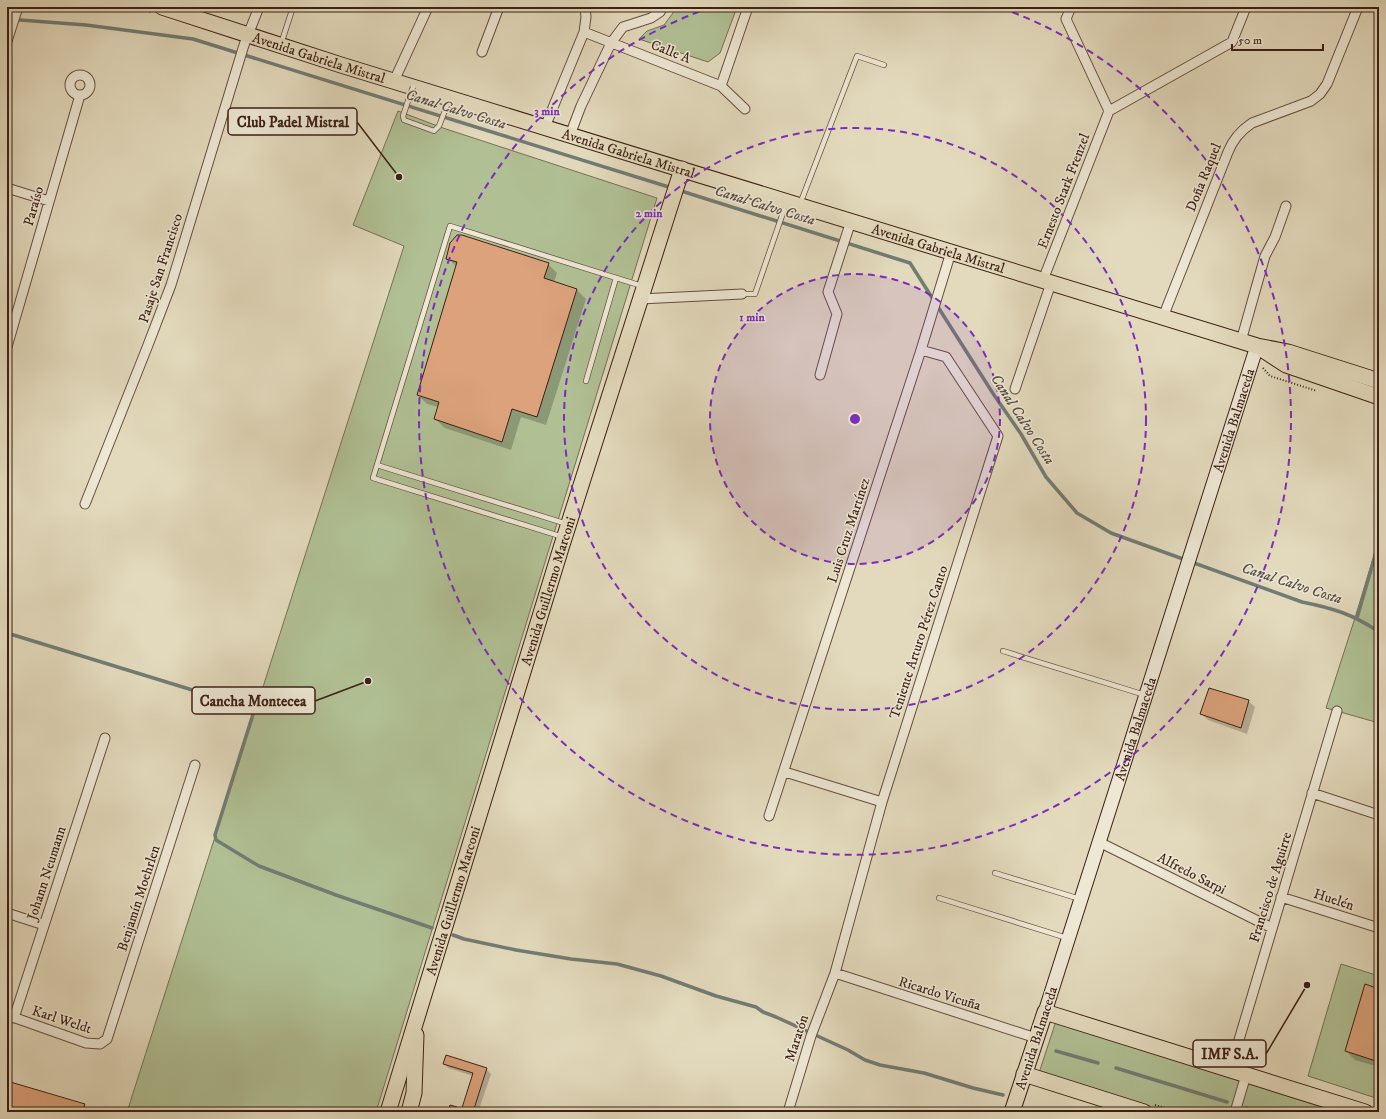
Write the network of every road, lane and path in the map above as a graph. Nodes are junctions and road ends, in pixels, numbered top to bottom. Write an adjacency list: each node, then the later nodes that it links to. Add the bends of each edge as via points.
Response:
1 (18, 7): 15 (street)
2 (162, 7): 14 (main road, Avenida Gabriela Mistral)
3 (259, 7): 14 (street, Pasaje San Francisco)
4 (293, 7): 17 (lane)
5 (428, 7): 20 (street)
6 (499, 7): 18 (street)
7 (585, 7): 13 (street)
8 (663, 7): 16 (street, Calle A, via 651,18 623,27)
9 (748, 7): 21 (street)
10 (1071, 7): 26 (street, via 1066,19)
11 (1246, 7): 26 (street, via 1232,42)
12 (1358, 7): 40 (street, Doña Raquel, via 1327,84 1320,94 1311,101 1252,123 1234,139)
13 (584, 32): 16 (street, Calle A); 27 (street)
14 (245, 40): 17 (main road, Avenida Gabriela Mistral); 51 (street, Pasaje San Francisco, via 171,285)
15 (7, 41)
16 (611, 43): 21 (street, Calle A); 28 (street, Calle A)
17 (281, 46): 20 (main road, Avenida Gabriela Mistral)
18 (482, 52)
19 (884, 65): 33 (lane, via 857,56)
20 (394, 81): 22 (main road, Avenida Gabriela Mistral)
21 (720, 86): 25 (street, Calle A)
22 (411, 92): 24 (main road, Avenida Gabriela Mistral); 24 (lane, via 404,120 434,131 438,128)
23 (80, 95): 31 (street, Paraíso)
24 (448, 103): 27 (main road, Avenida Gabriela Mistral)
25 (745, 109)
26 (1109, 111): 37 (street, Ernesto Stark Frenzel)
27 (545, 127): 28 (main road, Avenida Gabriela Mistral)
28 (570, 135): 29 (main road, Avenida Gabriela Mistral)
29 (680, 174): 33 (main road, Avenida Gabriela Mistral); 38 (main road, Avenida Guillermo Marconi)
30 (7, 188): 31 (street)
31 (49, 201): 43 (street, Paraíso)
32 (1286, 206): 41 (street, via 1265,256)
33 (790, 207): 34 (main road, Avenida Gabriela Mistral); 39 (lane, via 776,232 755,294)
34 (849, 228): 35 (main road, Avenida Gabriela Mistral); 45 (street, via 828,292 837,314)
35 (951, 252): 37 (main road, Avenida Gabriela Mistral); 44 (street, Luis Cruz Martínez)
36 (616, 278): 38 (lane); 47 (lane); 50 (lane, via 450,226)
37 (1047, 282): 40 (main road, Avenida Gabriela Mistral); 48 (street)
38 (641, 292): 39 (street); 52 (main road, Avenida Guillermo Marconi)
39 (742, 294)
40 (1163, 317): 41 (main road, Avenida Gabriela Mistral)
41 (1241, 341): 42 (main road, Avenida Gabriela Mistral)
42 (1257, 346): 46 (main road, Avenida Gabriela Mistral, via 1288,352); 49 (main road, Avenida Gabriela Mistral, via 1286,365); 54 (main road, Avenida Balmaceda)
43 (7, 347)
44 (921, 350): 58 (street, Luis Cruz Martínez); 60 (street, Teniente Arturo Pérez Canto, via 946,357 998,436)
45 (820, 375)
46 (1379, 381)
47 (586, 382)
48 (1015, 389)
49 (1379, 397)
50 (377, 466): 52 (lane); 52 (lane, via 373,478)
51 (85, 504)
52 (566, 531): 75 (main road, Avenida Guillermo Marconi)
53 (1003, 651): 54 (lane)
54 (1145, 695): 63 (main road, Avenida Balmaceda)
55 (1337, 711): 59 (street, Francisco de Aguirre)
56 (105, 738): 69 (street, Johann Neumann)
57 (195, 765): 78 (street, Benjamín Moehrlen)
58 (784, 772): 60 (street); 62 (street, Luis Cruz Martínez)
59 (1312, 792): 61 (street); 65 (street, Francisco de Aguirre)
60 (882, 802): 73 (street, Teniente Arturo Pérez Canto)
61 (1379, 815)
62 (769, 816)
63 (1099, 842): 67 (main road, Avenida Balmaceda); 70 (street, Alfredo Sarpi)
64 (995, 873): 67 (lane)
65 (1281, 897): 70 (street, Francisco de Aguirre); 71 (street, Huelén)
66 (939, 898): 72 (lane)
67 (1081, 899): 72 (main road, Avenida Balmaceda)
68 (7, 913): 69 (street)
69 (44, 925): 76 (street, Johann Neumann)
70 (1272, 928): 79 (street, Francisco de Aguirre)
71 (1379, 928)
72 (1068, 938): 74 (main road, Avenida Balmaceda)
73 (835, 973): 77 (street, Ricardo Vicuña); 84 (street, Maratón, via 811,1036)
74 (1045, 1012): 77 (main road, Avenida Balmaceda); 79 (main road)
75 (417, 1014): 82 (main road, Avenida Guillermo Marconi); 83 (main road, Avenida Guillermo Marconi, via 414,1094)
76 (10, 1017): 78 (street, Karl Weldt, via 86,1044 100,1044)
77 (1036, 1038): 80 (main road, Avenida Balmaceda)
78 (107, 1039)
79 (1230, 1070): 81 (main road)
80 (1024, 1074): 85 (main road, Avenida Balmaceda); 86 (main road)
81 (1246, 1075): 87 (street); 88 (main road)
82 (388, 1112)
83 (409, 1112)
84 (788, 1112)
85 (1012, 1112)
86 (1144, 1112)
87 (1235, 1112)
88 (1364, 1112)

